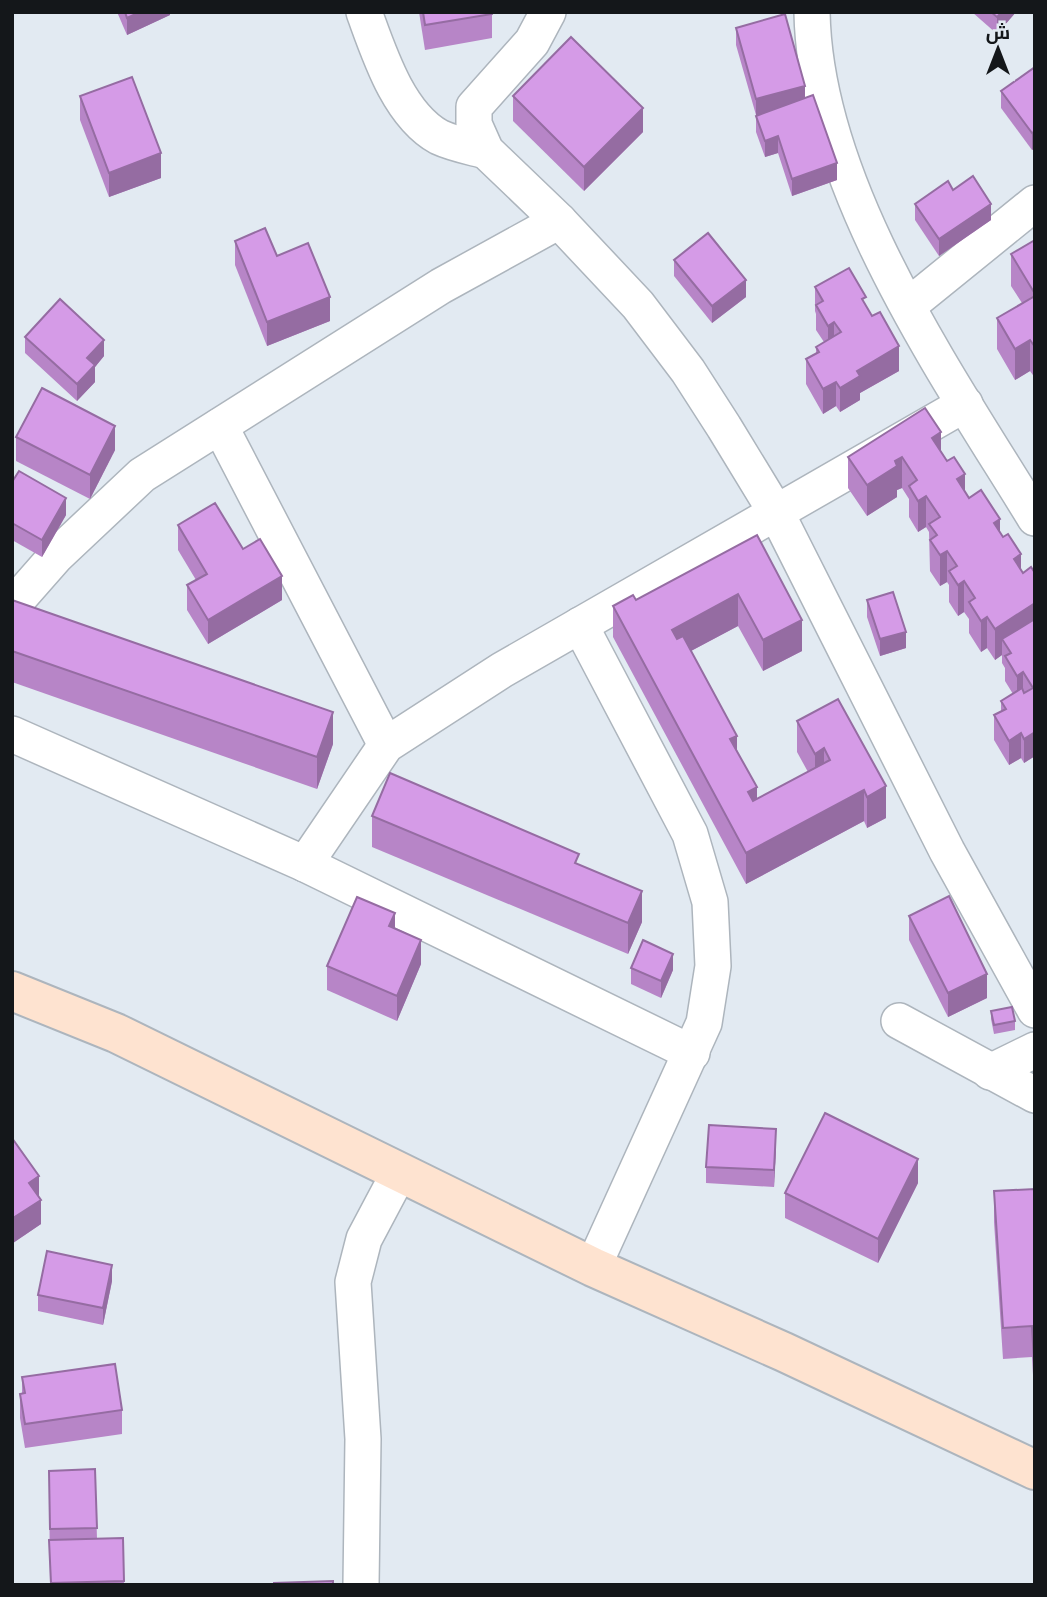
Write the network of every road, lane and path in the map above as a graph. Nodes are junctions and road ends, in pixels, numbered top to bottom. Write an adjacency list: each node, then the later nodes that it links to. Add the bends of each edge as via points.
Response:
1 (364, 12): 4 (street, via 396,87 424,124 438,136)
2 (548, 12): 4 (street, via 532,42 474,107 474,124)
3 (812, 12): 7 (street, via 817,79 827,120 846,176)
4 (486, 151): 6 (street)
5 (1035, 203): 7 (street)
6 (559, 221): 9 (street, via 441,286); 10 (street, via 638,305 688,371)
7 (908, 306): 8 (street)
8 (965, 404): 10 (street, via 869,456); 11 (street)
9 (219, 426): 12 (street, via 142,475); 15 (street)
10 (777, 514): 13 (street); 18 (street, via 894,749)
11 (1035, 518)
12 (12, 606)
13 (580, 625): 15 (street); 21 (street, via 653,759 703,871 710,902 713,966 704,1023)
14 (12, 734): 16 (street)
15 (386, 745): 16 (street)
16 (305, 864): 21 (street)
17 (12, 991): 24 (street, via 116,1033)
18 (1035, 1010)
19 (899, 1021): 22 (street)
20 (1035, 1050): 22 (street)
21 (692, 1053): 25 (street)
22 (990, 1072): 23 (street)
23 (1035, 1095)
24 (399, 1172): 25 (street); 27 (street, via 364,1239 353,1282 363,1439)
25 (593, 1267): 26 (street)
26 (1035, 1470)
27 (362, 1585)

